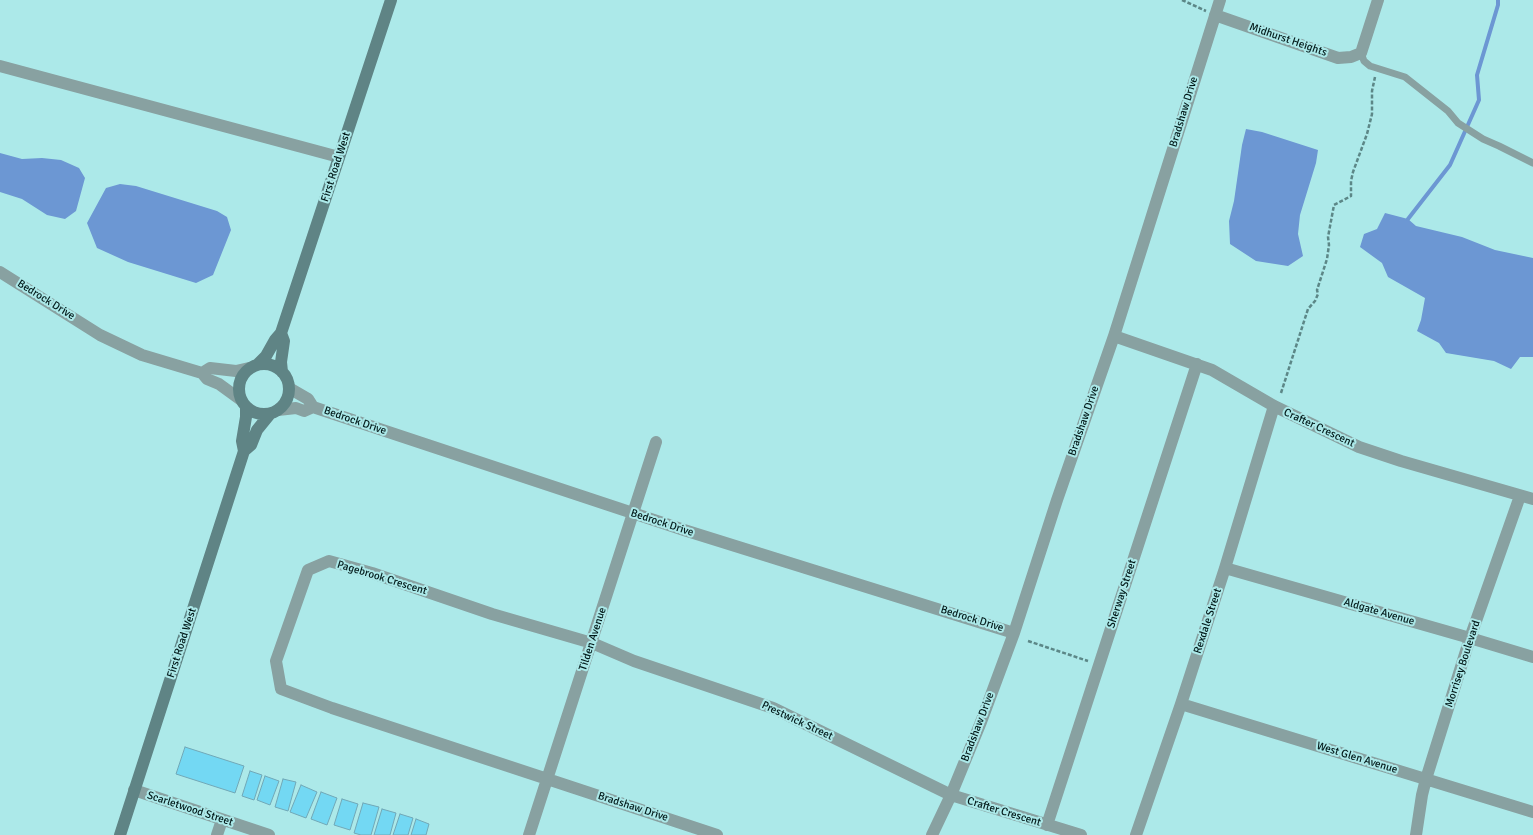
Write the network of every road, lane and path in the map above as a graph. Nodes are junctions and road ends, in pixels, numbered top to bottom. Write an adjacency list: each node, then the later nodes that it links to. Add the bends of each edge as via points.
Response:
1 (391, 0): 9 (street, First Road West)
2 (1182, 0): 5 (path)
3 (1220, 0): 5 (street, Bradshaw Drive)
4 (1378, 0): 6 (street)
5 (1215, 15): 6 (street, Midhurst Heights, via 1338,58); 13 (street, Bradshaw Drive)
6 (1361, 53): 8 (lane, via 1364,61)
7 (0, 66): 9 (street)
8 (1378, 68): 10 (lane, via 1406,77 1448,111 1458,123 1482,139); 19 (path, via 1372,91 1372,114 1353,172 1350,196 1334,205 1327,259 1318,294 1316,301 1308,309)
9 (339, 157): 12 (street, First Road West)
10 (1533, 163)
11 (0, 272): 17 (street, Bedrock Drive, via 100,335 142,355)
12 (281, 333): 15 (street, First Road West, via 266,356); 16 (street, First Road West, via 284,341)
13 (1114, 336): 14 (street, Crafter Crescent); 30 (street, Bradshaw Drive)
14 (1197, 364): 21 (street, Crafter Crescent); 43 (street, Sherway Street)
15 (253, 367): 16 (street, via 266,364); 17 (street, Bedrock Drive, via 236,371 210,368); 20 (street, First Road West, via 239,382)
16 (282, 372): 18 (street, First Road West)
17 (202, 373): 20 (street, Bedrock Drive)
18 (289, 388): 22 (street, Bedrock Drive, via 308,399); 23 (street, First Road West, via 284,404)
19 (1281, 392)
20 (243, 403): 23 (street, via 257,413); 25 (street, First Road West, via 246,417 242,441)
21 (1274, 406): 26 (street, Crafter Crescent, via 1359,446); 29 (street, Rexdale Street)
22 (313, 407): 23 (street, Bedrock Drive); 28 (street, Bedrock Drive)
23 (274, 412): 25 (street, First Road West, via 257,430 251,445)
24 (656, 442): 28 (street, Tilden Avenue)
25 (244, 451): 39 (street, First Road West)
26 (1520, 496): 27 (street, Crafter Crescent); 31 (street, Morrisey Boulevard)
27 (1533, 499)
28 (632, 513): 30 (street, Bedrock Drive); 33 (street, Tilden Avenue)
29 (1225, 568): 31 (street, Aldgate Avenue); 36 (street, Rexdale Street)
30 (1014, 633): 40 (street, Bradshaw Drive)
31 (1470, 638): 34 (street, Aldgate Avenue); 38 (street, Morrisey Boulevard)
32 (1028, 641): 35 (path)
33 (592, 643): 37 (street, Tilden Avenue); 37 (street, Pagebrook Crescent, via 492,614 372,573 329,562 308,570 276,661 281,688 332,708); 40 (street, Prestwick Street, via 634,661 773,708)
34 (1533, 657)
35 (1088, 661)
36 (1181, 704): 38 (street, West Glen Avenue); 51 (street, Rexdale Street)
37 (547, 779): 47 (street, Tilden Avenue); 48 (street, Bradshaw Drive)
38 (1426, 779): 41 (street, West Glen Avenue); 52 (street, Morrisey Boulevard)
39 (134, 790): 42 (street, Scarletwood Street); 44 (street, First Road West)
40 (951, 795): 43 (street, Crafter Crescent); 49 (street, Bradshaw Drive)
41 (1533, 812)
42 (222, 820): 45 (street); 46 (street, Scarletwood Street)
43 (1047, 825): 50 (street, Crafter Crescent)
44 (120, 835)
45 (218, 835)
46 (268, 835)
47 (529, 835)
48 (718, 835)
49 (932, 835)
50 (1081, 835)
51 (1136, 835)
52 (1416, 835)

